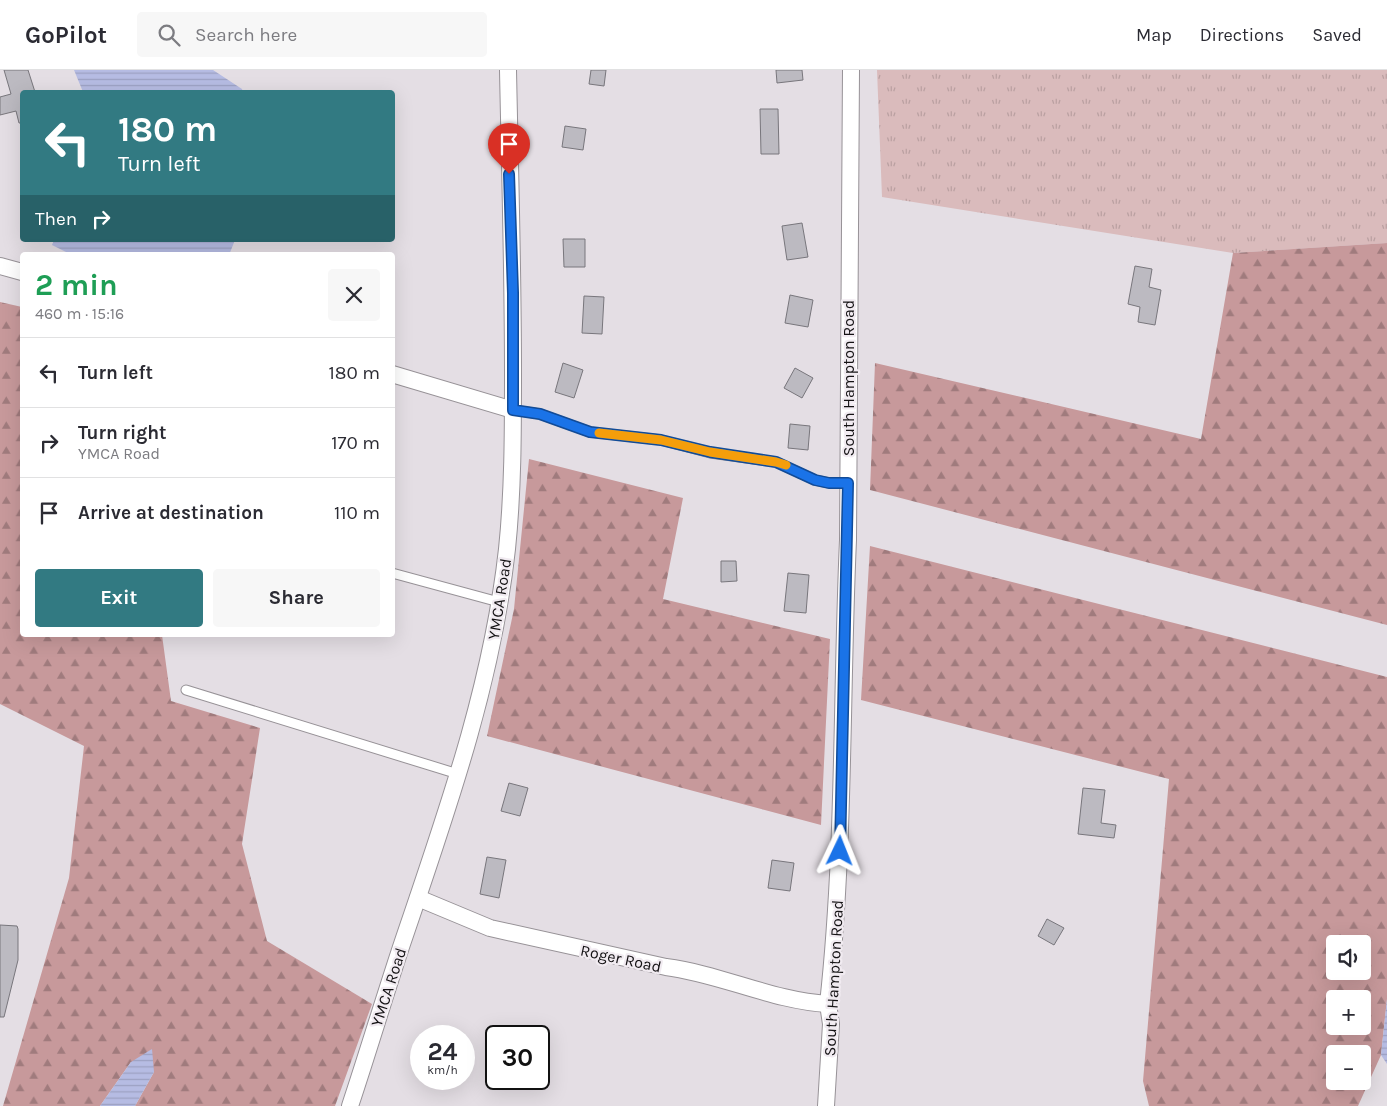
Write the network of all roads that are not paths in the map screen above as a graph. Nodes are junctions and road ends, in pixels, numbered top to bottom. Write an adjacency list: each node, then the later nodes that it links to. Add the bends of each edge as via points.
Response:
1 (508, 70): 6 (street, YMCA Road)
2 (852, 70): 7 (street, South Hampton Road)
3 (0, 266): 4 (street)
4 (20, 271)
5 (395, 375): 6 (street)
6 (513, 410): 7 (lane, via 540,414 590,432 661,440 710,452 776,462 815,480); 9 (street, YMCA Road, via 511,500)
7 (848, 483): 13 (street, South Hampton Road, via 843,773)
8 (395, 574): 9 (lane)
9 (499, 602): 11 (street, YMCA Road, via 483,691)
10 (186, 690): 11 (lane)
11 (458, 774): 12 (street, YMCA Road)
12 (418, 898): 13 (street, Roger Road, via 490,928 689,970 806,1003); 14 (street, YMCA Road)
13 (828, 1004): 15 (street, South Hampton Road, via 831,1024)
14 (350, 1106)
15 (826, 1106)

